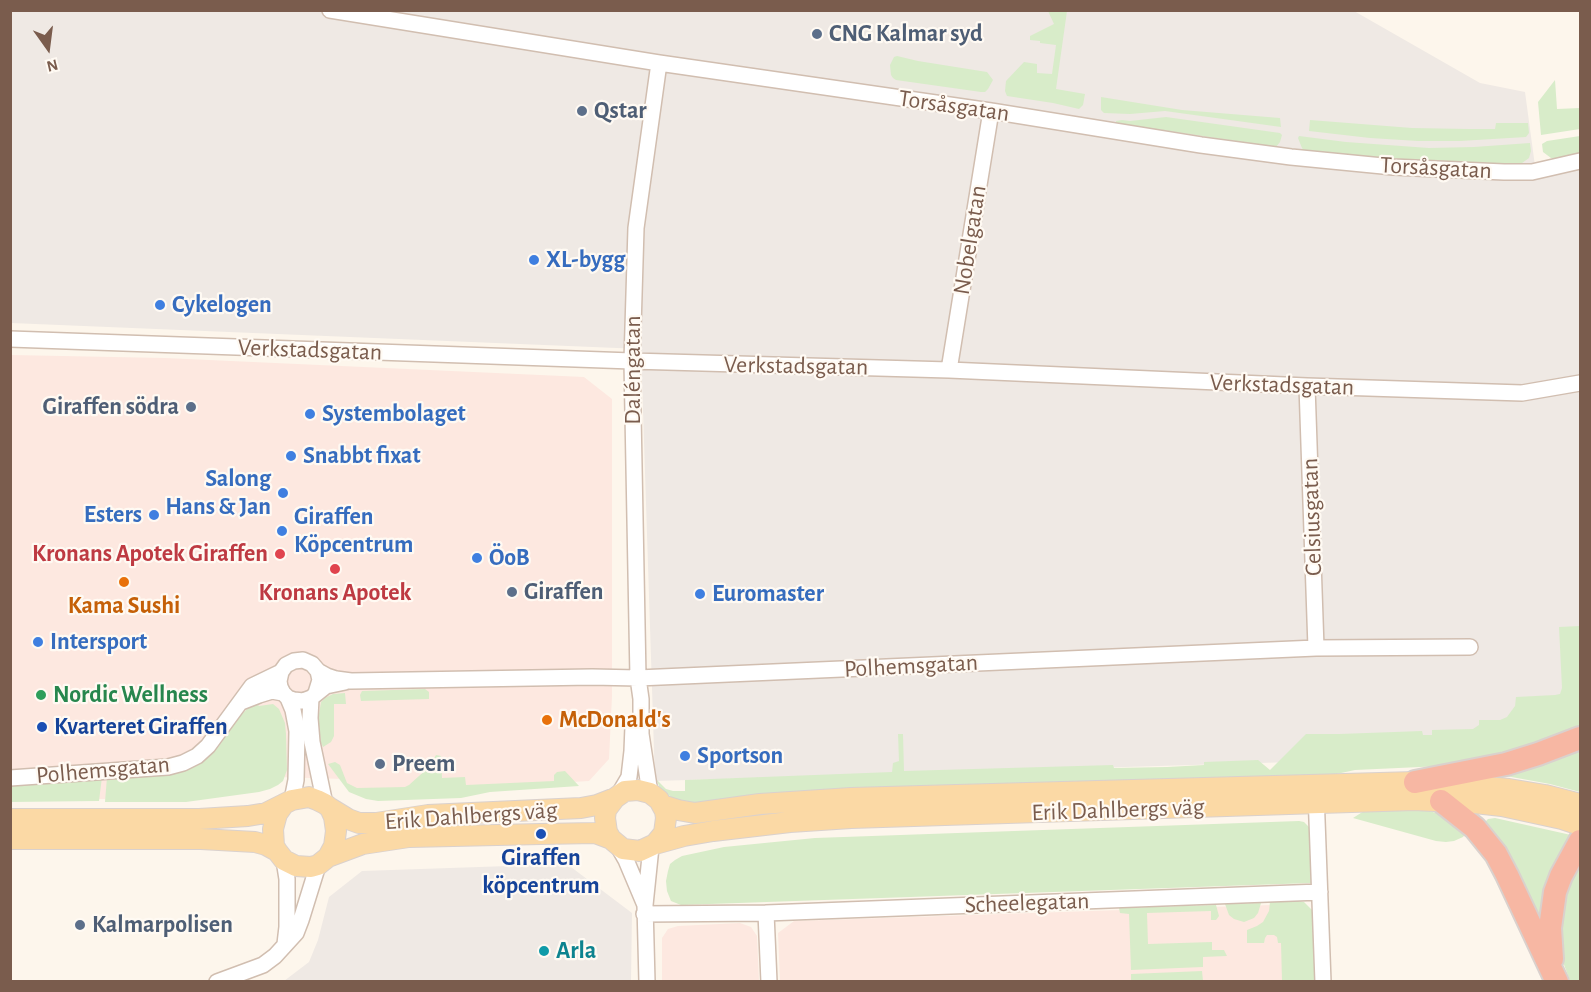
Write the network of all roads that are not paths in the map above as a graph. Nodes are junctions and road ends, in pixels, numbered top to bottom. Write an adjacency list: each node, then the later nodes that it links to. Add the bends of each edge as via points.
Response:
1 (330, 10): 2 (street, Torsåsgatan)
2 (659, 63): 3 (street, Torsåsgatan); 6 (street, Daléngatan, via 636,228)
3 (991, 111): 4 (street, Torsåsgatan, via 1201,145 1393,167 1532,172); 7 (street, Nobelgatan)
4 (1581, 161)
5 (10, 339): 6 (street, Verkstadsgatan)
6 (632, 362): 7 (street, Verkstadsgatan); 14 (street, Daléngatan)
7 (949, 370): 9 (street, Verkstadsgatan)
8 (1581, 383): 9 (street, Verkstadsgatan, via 1522,393)
9 (1307, 386): 11 (street, Celsiusgatan)
10 (1470, 647): 11 (street, Polhemsgatan)
11 (1316, 648): 14 (street, Polhemsgatan)
12 (318, 671): 13 (street, via 303,660 286,665); 15 (street, Polhemsgatan); 17 (street, via 320,680)
13 (280, 672): 16 (street); 18 (street, Polhemsgatan, via 252,686)
14 (638, 678): 15 (street, Polhemsgatan); 23 (street, Daléngatan, via 631,761 628,777); 24 (street, Daléngatan, via 641,734)
15 (351, 681): 17 (street, Polhemsgatan, via 326,686)
16 (285, 695): 17 (street, via 303,701); 18 (street, via 272,691); 26 (street, via 297,731 296,780)
17 (313, 696): 29 (street, via 312,742)
18 (241, 702): 20 (street, Polhemsgatan, via 208,746 183,763)
19 (1581, 738): 21 (highway, via 1506,764)
20 (10, 778)
21 (1415, 782): 22 (main road, Erik Dahlbergs väg); 28 (main road, Erik Dahlbergs väg, via 1509,789)
22 (1316, 784): 24 (main road, Erik Dahlbergs väg, via 851,798 695,813); 27 (street)
23 (617, 796): 24 (main road, Erik Dahlbergs väg, via 632,790 644,791); 29 (main road, Erik Dahlbergs väg, via 581,808 428,815 376,823 359,823); 34 (main road, via 605,818 607,832)
24 (656, 799): 35 (main road, via 666,826)
25 (1441, 801): 27 (main road, Erik Dahlbergs väg); 31 (main road, Erik Dahlbergs väg, via 1503,806); 42 (highway, via 1475,828 1496,854)
26 (288, 802): 29 (main road, Erik Dahlbergs väg, via 309,797); 30 (main road, Erik Dahlbergs väg, via 266,813 248,816); 36 (main road, via 277,814 273,829 274,846)
27 (1317, 804): 35 (main road, Erik Dahlbergs väg, via 790,822 713,831); 38 (street)
28 (1581, 804)
29 (327, 806): 37 (main road, via 336,831 334,846)
30 (10, 819)
31 (1581, 825)
32 (10, 839): 36 (main road, Erik Dahlbergs väg, via 255,842)
33 (1581, 841): 42 (highway, via 1555,892 1550,928)
34 (615, 842): 35 (main road, Erik Dahlbergs väg, via 634,851); 37 (main road, Erik Dahlbergs väg, via 582,833 409,837 363,844); 39 (street, via 626,860)
35 (653, 845): 39 (street)
36 (280, 856): 37 (main road, Erik Dahlbergs väg, via 303,867); 41 (street, via 287,879)
37 (323, 861): 41 (street, via 302,920)
38 (1320, 892): 40 (street, Scheelegatan); 46 (street)
39 (644, 910): 40 (street, Scheelegatan); 44 (street)
40 (765, 913): 45 (street)
41 (285, 944): 43 (street, via 263,965)
42 (1555, 976)
43 (216, 981)
44 (647, 981)
45 (769, 981)
46 (1323, 981)

